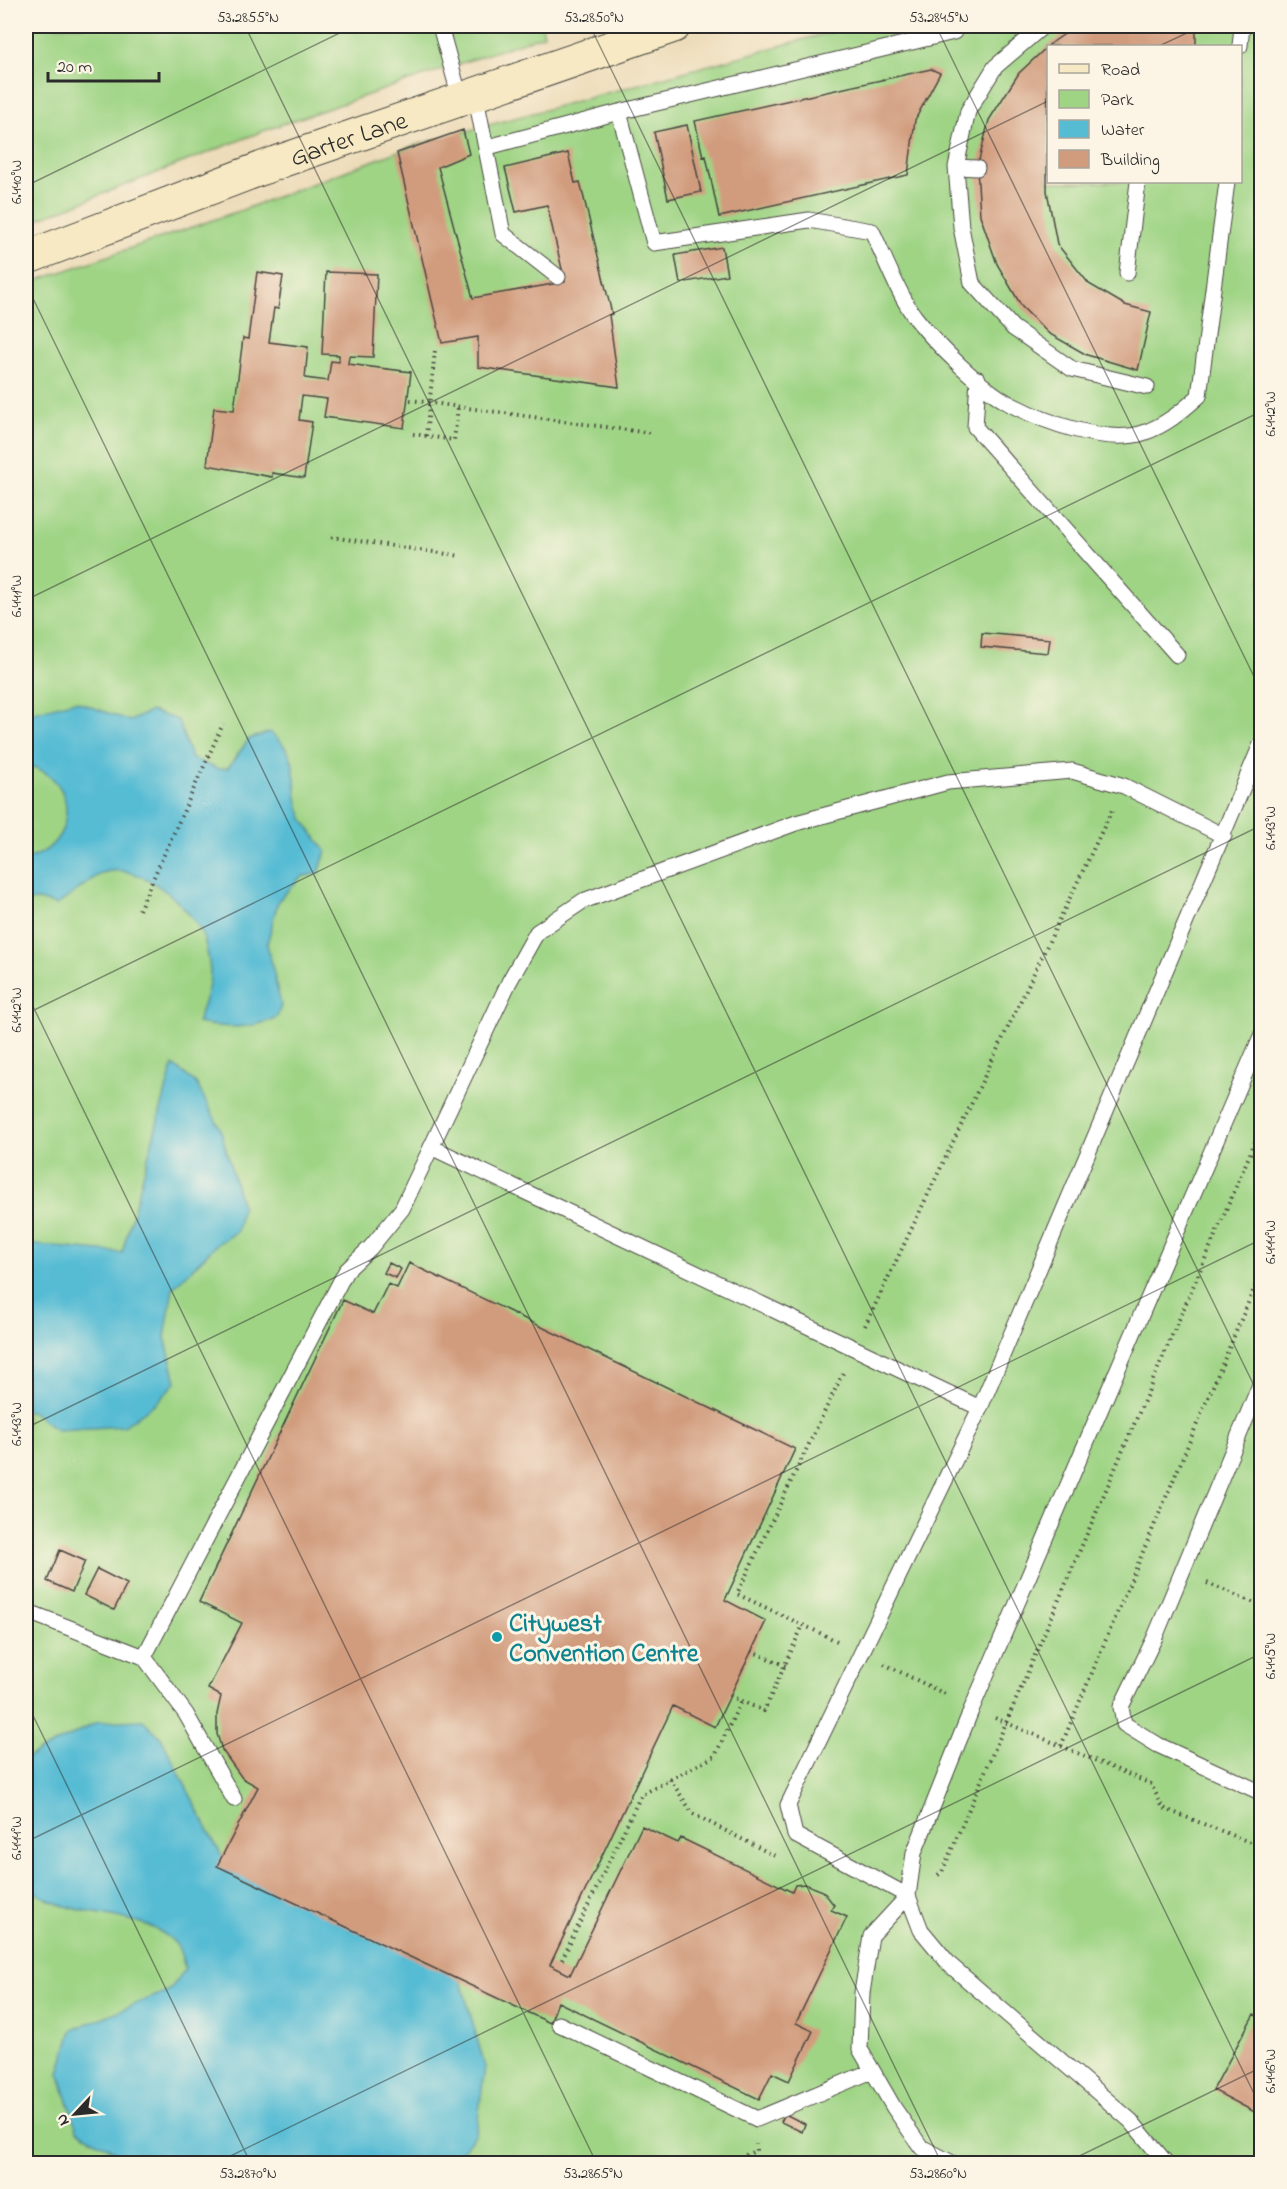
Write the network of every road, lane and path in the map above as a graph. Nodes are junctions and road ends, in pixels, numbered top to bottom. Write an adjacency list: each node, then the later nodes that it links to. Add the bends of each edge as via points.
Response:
1 (440, 26): 7 (lane)
2 (674, 26): 7 (street, Garter Lane)
3 (1043, 26): 10 (lane, via 995,67 968,111)
4 (1242, 26): 6 (lane)
5 (954, 32): 8 (lane)
6 (1240, 45)
7 (468, 95): 9 (lane); 14 (street, Garter Lane)
8 (619, 112): 9 (lane); 18 (lane, via 654,243 809,220 872,231 913,315 948,355)
9 (488, 147): 16 (lane, via 503,234)
10 (956, 167): 11 (lane); 19 (lane, via 961,227 972,284 1013,328 1072,369)
11 (977, 168)
12 (1138, 183): 15 (lane)
13 (1227, 183): 18 (lane, via 1199,396 1170,422 1141,434 1109,436 1066,426 1011,404)
14 (26, 258)
15 (1127, 273)
16 (558, 276)
17 (435, 350): 21 (path)
18 (978, 379): 28 (lane, via 975,427)
19 (1146, 387)
20 (410, 400): 21 (path)
21 (429, 403): 22 (path); 25 (path)
22 (458, 407): 23 (path); 25 (path, via 454,440)
23 (650, 433)
24 (413, 434): 25 (path)
25 (426, 436)
26 (331, 537): 27 (path)
27 (461, 556)
28 (1177, 655)
29 (223, 724): 33 (path)
30 (1260, 751): 32 (lane)
31 (1124, 786): 32 (lane); 36 (lane, via 1072,771 948,782 796,824 584,901 537,932 509,982); 38 (path)
32 (1224, 836): 40 (lane)
33 (139, 910)
34 (1262, 1034): 50 (lane)
35 (1262, 1126): 51 (path)
36 (431, 1147): 38 (lane); 45 (lane, via 402,1209 346,1271)
37 (1262, 1270): 52 (path)
38 (855, 1348): 40 (lane); 46 (path, via 737,1594 803,1625)
39 (1262, 1380): 41 (lane)
40 (980, 1408): 56 (lane, via 788,1805 795,1834)
41 (1182, 1572): 42 (path); 53 (lane, via 1121,1707 1124,1724 1158,1745)
42 (1262, 1606)
43 (26, 1611): 45 (lane)
44 (752, 1651): 46 (path)
45 (144, 1657): 54 (lane, via 186,1714)
46 (786, 1665): 49 (path, via 764,1712)
47 (910, 1676): 50 (path)
48 (730, 1696): 49 (path)
49 (741, 1701): 57 (path, via 715,1756 641,1795)
50 (972, 1708): 51 (path); 56 (lane, via 914,1853)
51 (1007, 1724): 52 (path); 56 (path, via 942,1872)
52 (1061, 1746): 55 (path, via 1151,1784 1163,1808)
53 (1262, 1793)
54 (234, 1799)
55 (1262, 1847)
56 (908, 1896): 59 (lane, via 871,1936 862,1993 860,2049); 61 (lane, via 921,1930 950,1965 1131,2121)
57 (562, 1960)
58 (559, 2024): 59 (lane, via 757,2119)
59 (872, 2071): 60 (lane, via 921,2147)
60 (954, 2163)
61 (1167, 2163)

